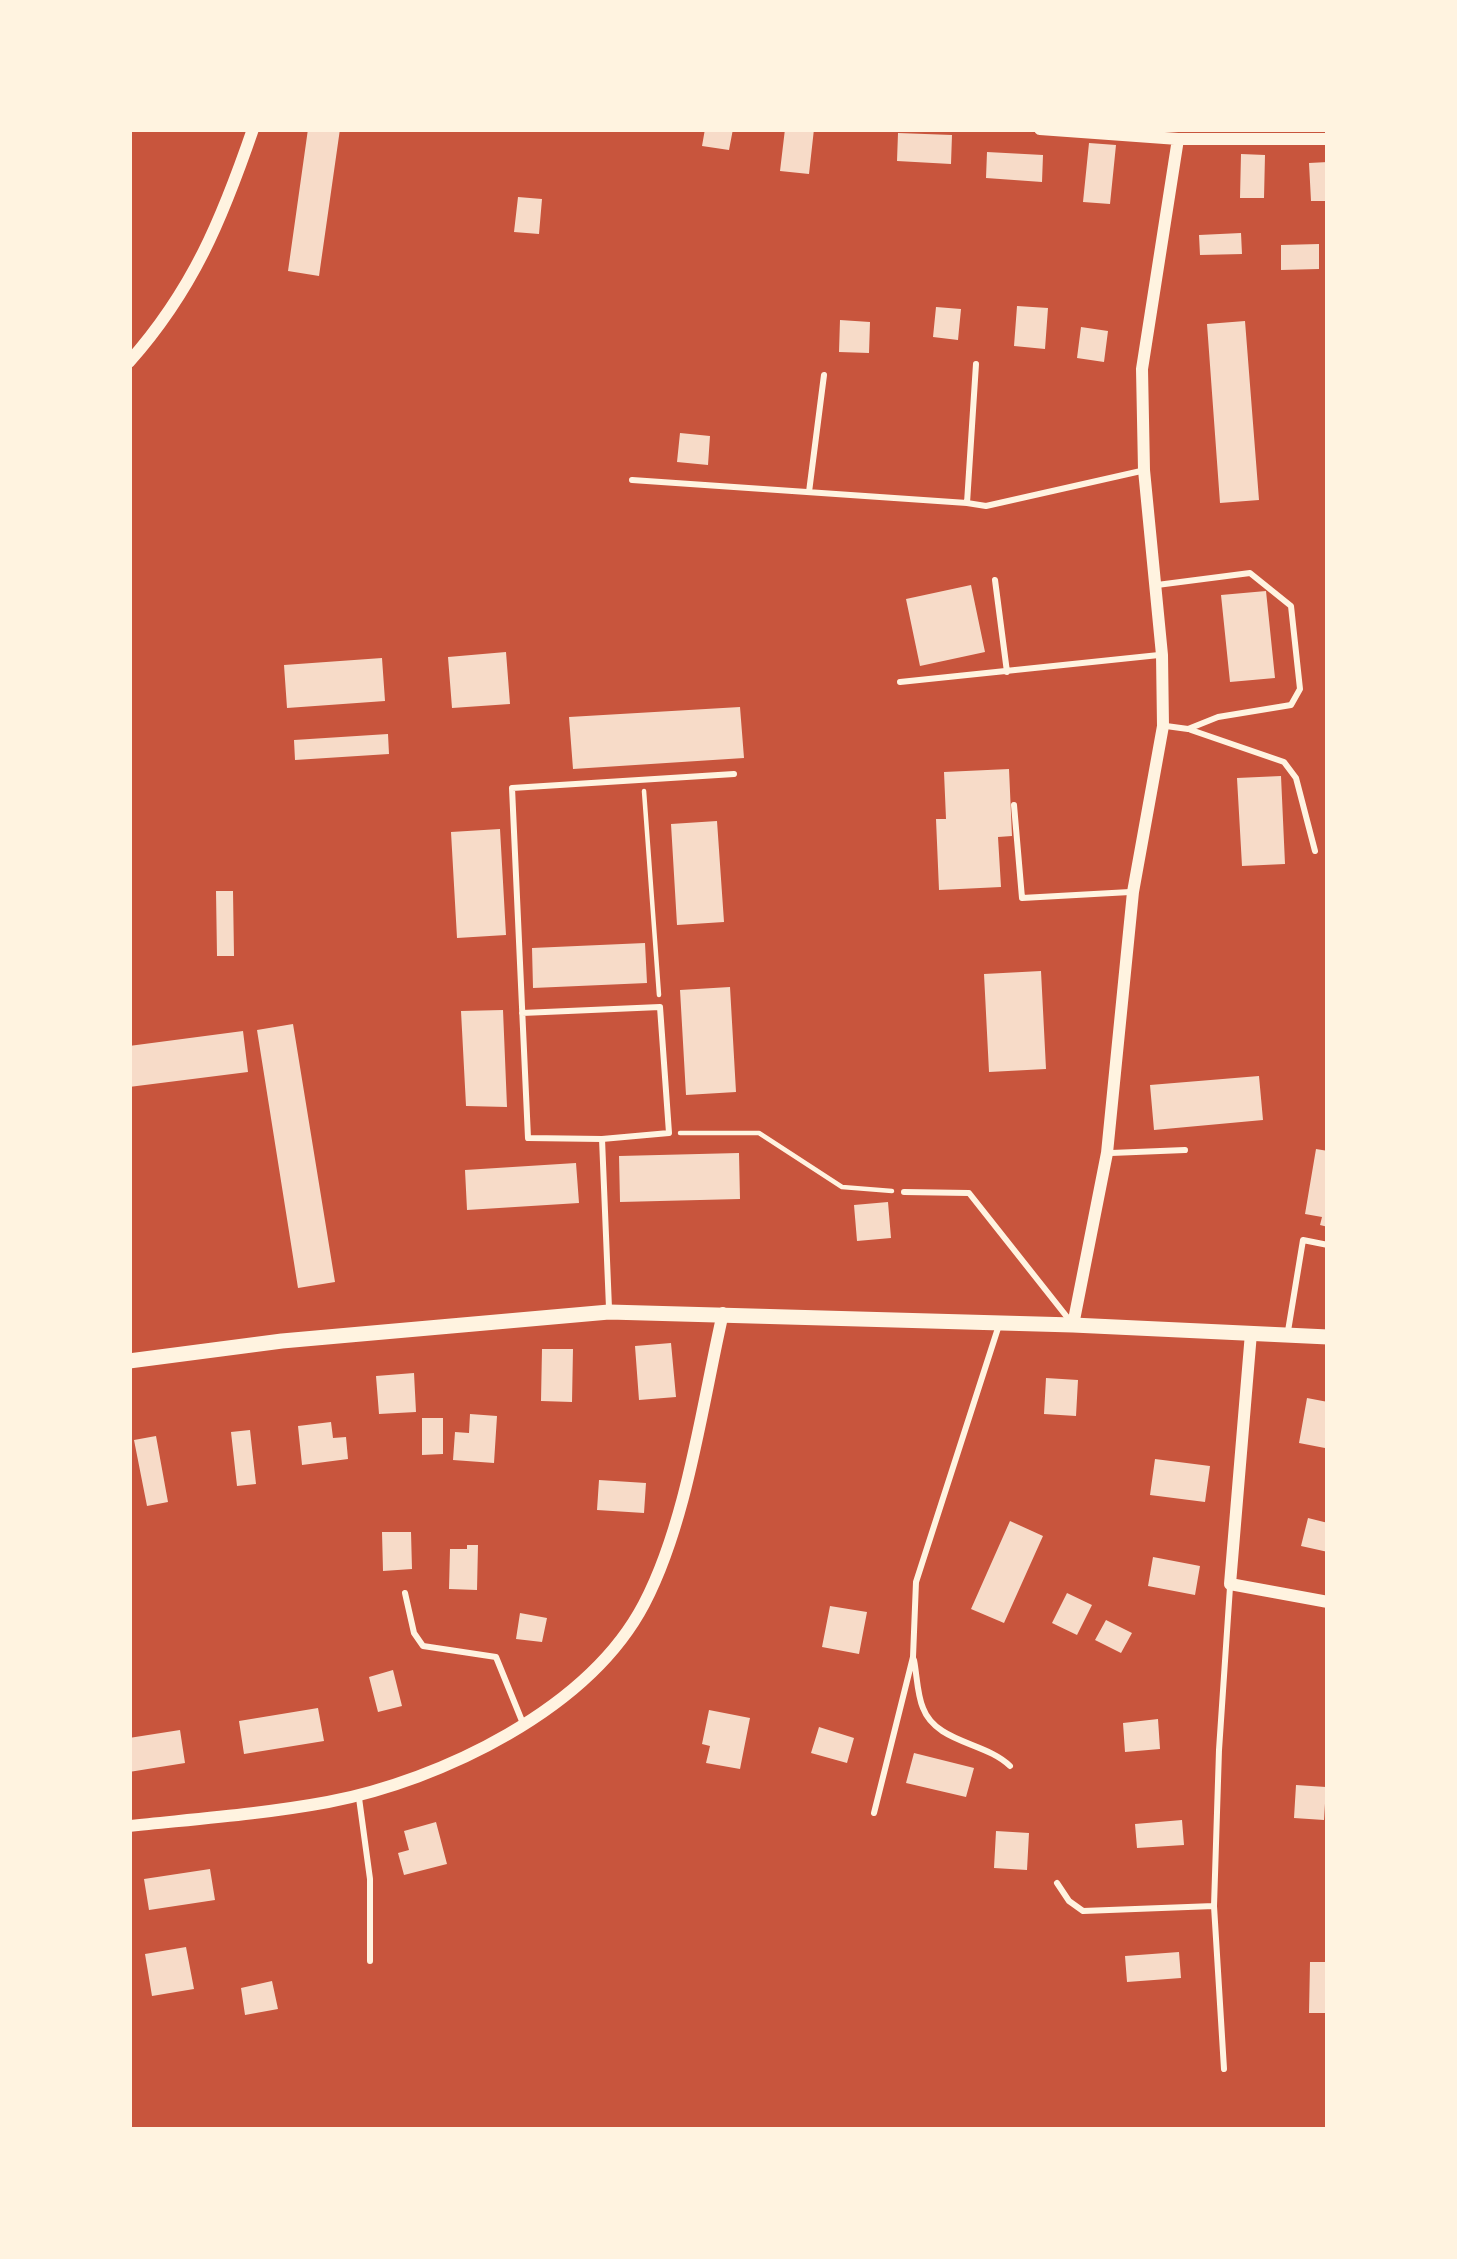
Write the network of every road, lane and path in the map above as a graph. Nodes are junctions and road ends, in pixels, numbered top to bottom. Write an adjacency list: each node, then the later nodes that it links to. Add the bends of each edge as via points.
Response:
1 (253, 129): 6 (street, via 189,286)
2 (1040, 129): 4 (street)
3 (1312, 134): 4 (street); 5 (street)
4 (1178, 139): 9 (street, via 1142,369)
5 (1328, 139)
6 (129, 362)
7 (976, 364): 12 (lane)
8 (824, 375): 11 (lane)
9 (1144, 470): 12 (lane, via 986,506); 14 (street)
10 (632, 480): 11 (lane)
11 (809, 492): 12 (lane)
12 (967, 503)
13 (994, 580): 16 (lane)
14 (1154, 586): 15 (street); 19 (lane, via 1250,573 1291,605 1300,689 1291,705)
15 (1162, 655): 16 (lane); 18 (street)
16 (1007, 672): 17 (lane)
17 (900, 682)
18 (1163, 726): 19 (lane); 24 (street)
19 (1188, 729): 23 (lane, via 1284,762)
20 (734, 774): 21 (lane)
21 (643, 780): 25 (path); 26 (lane, via 512,788)
22 (1014, 805): 24 (lane, via 1022,898)
23 (1316, 851)
24 (1133, 892): 30 (street)
25 (660, 1007): 26 (lane); 27 (lane)
26 (522, 1013): 28 (lane, via 528,1138)
27 (668, 1133): 28 (lane); 31 (path, via 759,1133 842,1187)
28 (602, 1139): 33 (lane)
29 (1185, 1150): 30 (lane)
30 (1107, 1153): 36 (street)
31 (904, 1192): 36 (lane, via 969,1193)
32 (1328, 1245): 38 (lane, via 1303,1240)
33 (610, 1312): 34 (street); 40 (street)
34 (723, 1313): 35 (street); 45 (street, via 671,1540 644,1605 583,1683)
35 (999, 1325): 36 (street); 44 (lane, via 916,1582)
36 (1073, 1325): 37 (street)
37 (1251, 1333): 38 (street); 41 (street)
38 (1287, 1334): 39 (street)
39 (1328, 1337)
40 (129, 1361)
41 (1230, 1584): 43 (street); 51 (lane)
42 (405, 1593): 45 (lane, via 423,1646 496,1658)
43 (1328, 1602)
44 (913, 1657): 46 (lane, via 923,1710 935,1726); 48 (lane)
45 (524, 1724): 47 (street)
46 (1010, 1766)
47 (359, 1794): 49 (street); 52 (lane)
48 (874, 1814)
49 (129, 1826)
50 (1058, 1882): 51 (lane, via 1083,1911)
51 (1214, 1906): 53 (lane)
52 (370, 1961)
53 (1224, 2069)

